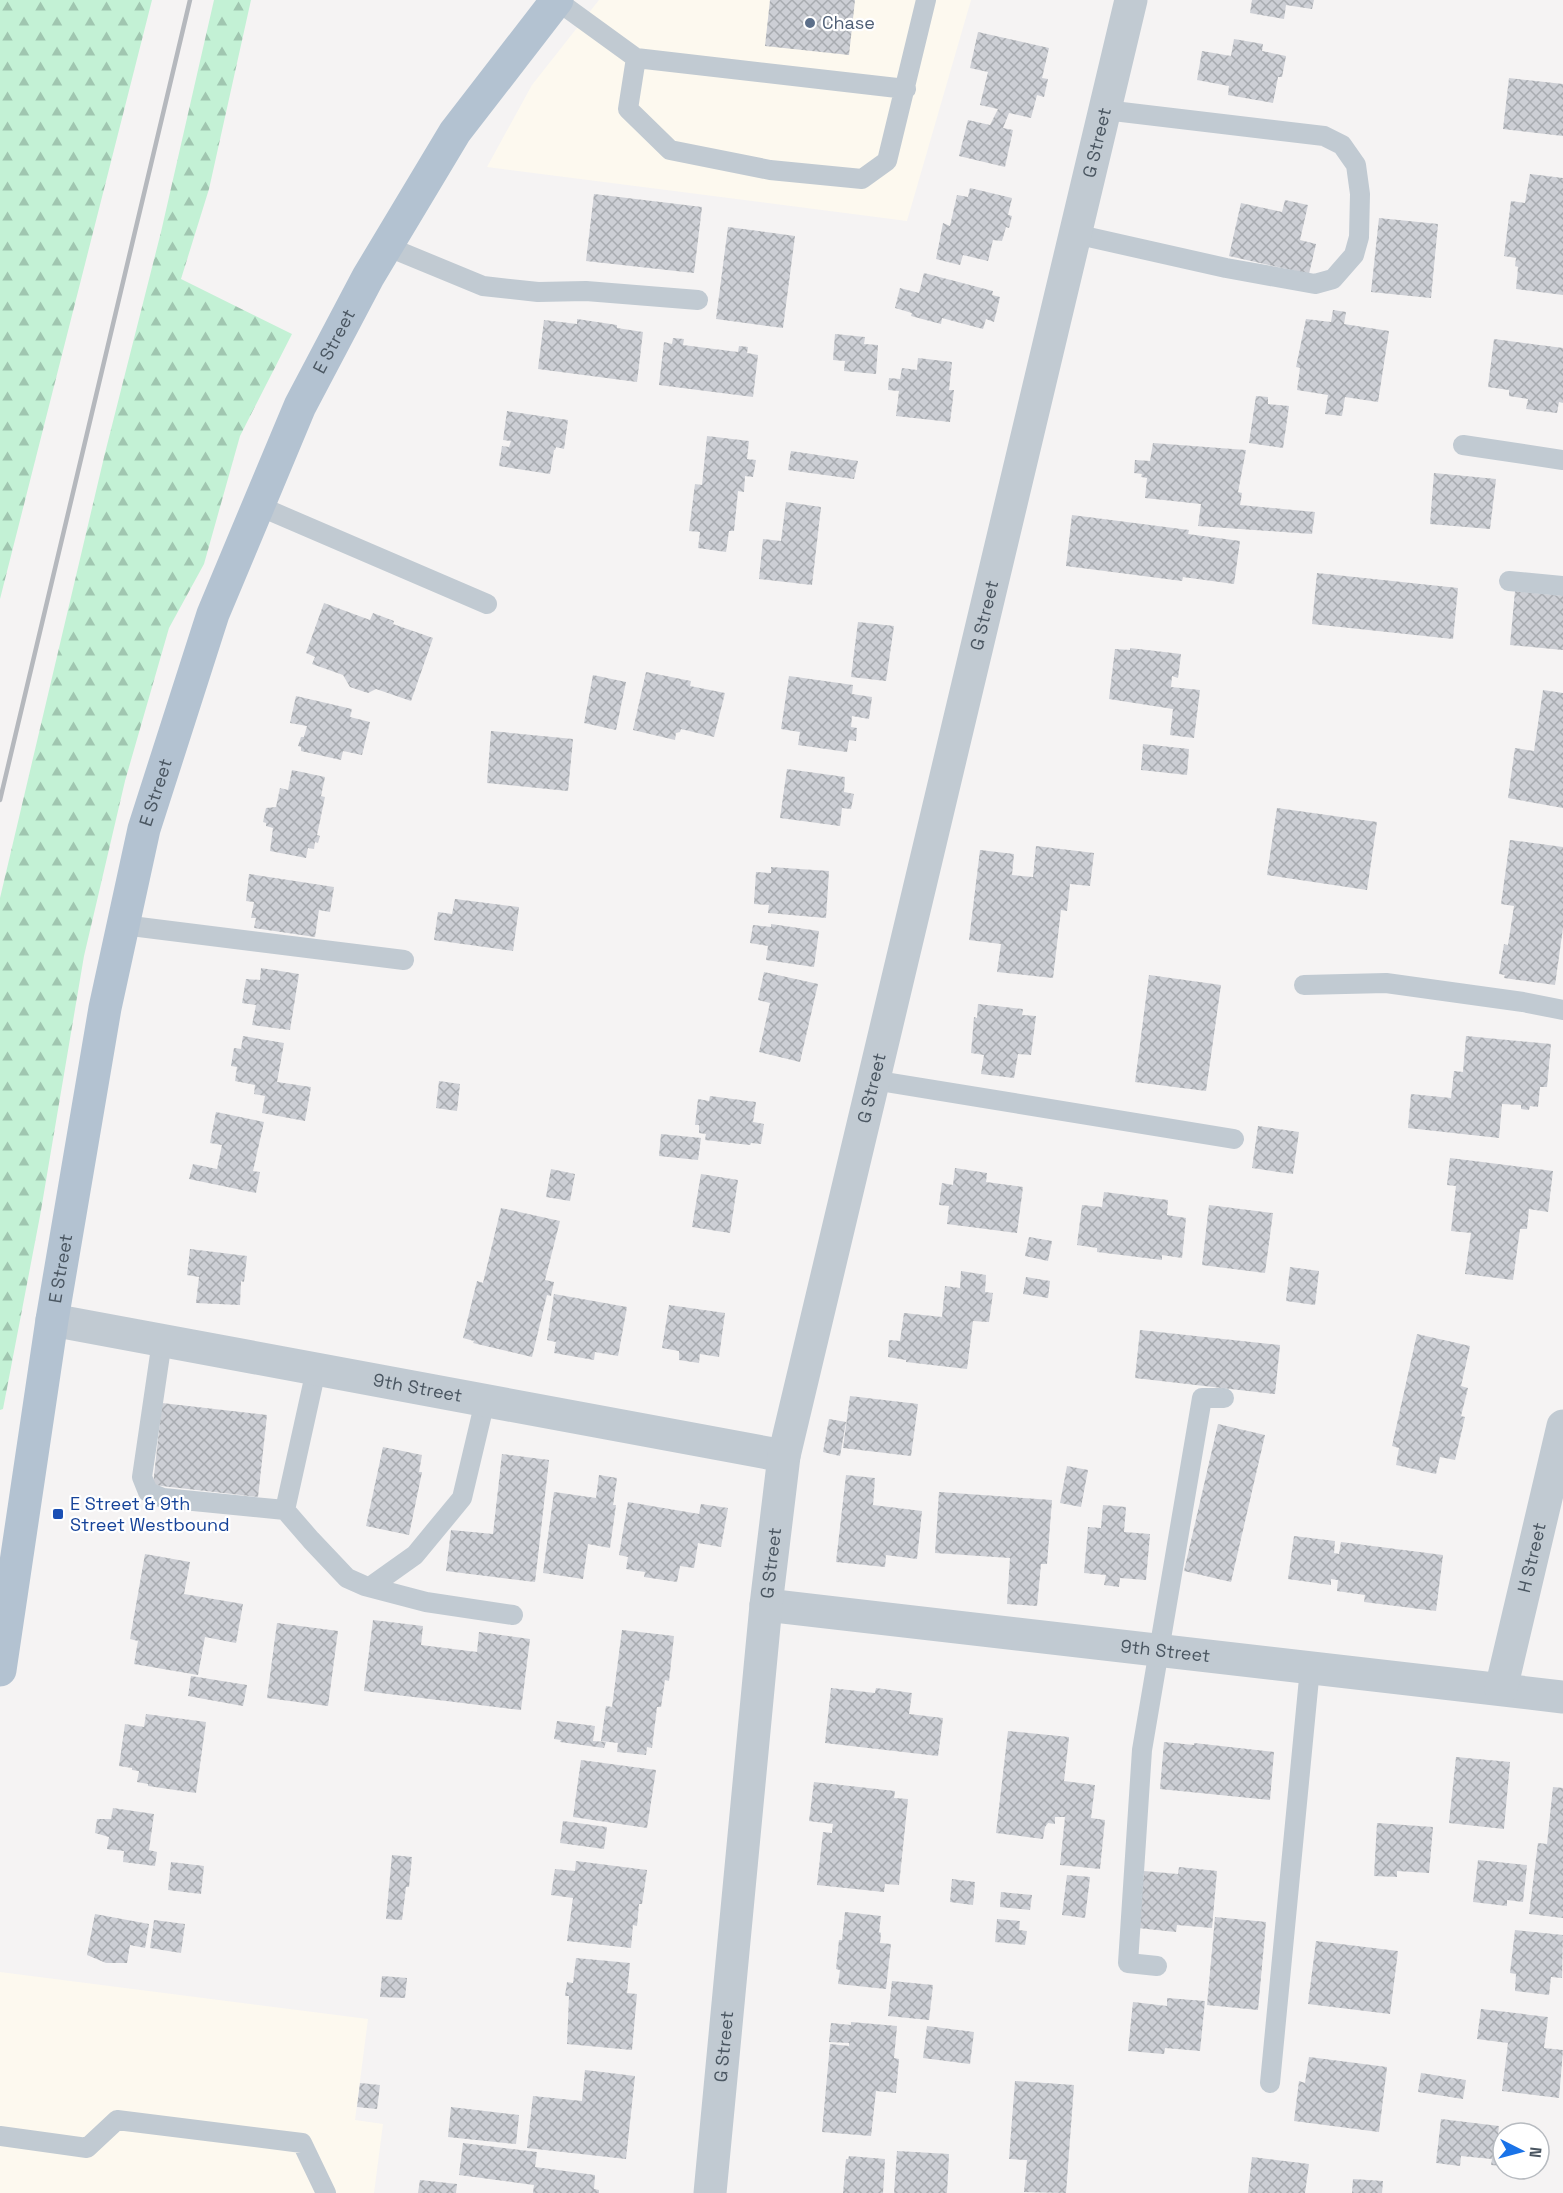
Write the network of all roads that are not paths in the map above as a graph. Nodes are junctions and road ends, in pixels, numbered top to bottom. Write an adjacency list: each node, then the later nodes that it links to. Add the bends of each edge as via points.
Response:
1 (557, 0): 4 (lane); 8 (main road, E Street, via 455,132)
2 (926, 0): 5 (lane)
3 (1131, 0): 6 (street, G Street)
4 (636, 58): 5 (lane); 5 (lane, via 628,109 670,150 770,170 862,179 887,161)
5 (906, 89)
6 (1104, 110): 7 (street, G Street); 7 (lane, via 1324,136 1342,145 1356,165 1359,237 1354,255 1333,279 1315,284)
7 (1075, 234): 20 (street, G Street)
8 (386, 246): 9 (lane, via 483,286); 12 (main road, E Street, via 300,406)
9 (698, 300)
10 (1463, 445): 11 (lane)
11 (1563, 460)
12 (259, 506): 15 (lane); 16 (main road, E Street, via 213,614 144,830)
13 (1509, 581): 14 (lane)
14 (1563, 586)
15 (487, 604)
16 (123, 925): 17 (lane); 22 (main road, E Street, via 105,1008)
17 (404, 960)
18 (1304, 985): 19 (lane, via 1386,983)
19 (1563, 1010)
20 (873, 1080): 21 (lane); 28 (street, G Street)
21 (1234, 1139)
22 (52, 1320): 23 (street, 9th Street); 35 (main road, E Street)
23 (162, 1341): 24 (street, 9th Street); 29 (lane, via 142,1477 148,1492 163,1498)
24 (316, 1370): 26 (street, 9th Street); 29 (lane)
25 (1224, 1398): 33 (lane, via 1202,1398)
26 (485, 1401): 28 (street, 9th Street); 30 (lane, via 462,1498 415,1555)
27 (1563, 1426): 36 (street, H Street)
28 (784, 1456): 31 (street, G Street)
29 (285, 1510): 30 (lane, via 347,1578)
30 (370, 1587): 32 (lane, via 426,1602)
31 (766, 1605): 33 (street, 9th Street); 42 (street, G Street)
32 (513, 1615)
33 (1159, 1650): 34 (street, 9th Street); 38 (lane, via 1142,1750 1128,1963)
34 (1310, 1668): 36 (street, 9th Street); 39 (lane)
35 (0, 1670)
36 (1501, 1689): 37 (street, 9th Street)
37 (1563, 1697)
38 (1157, 1966)
39 (1270, 2083)
40 (0, 2136): 41 (lane, via 87,2148 117,2120 302,2143)
41 (326, 2193)
42 (710, 2193)

